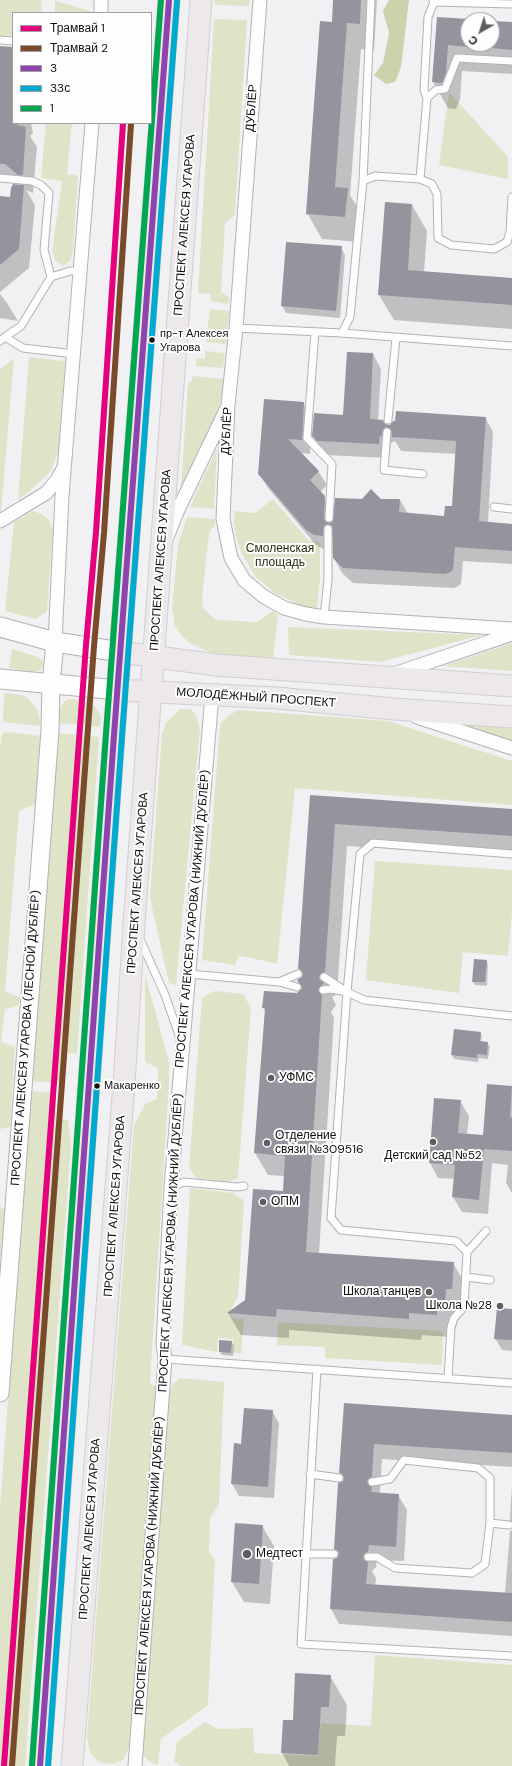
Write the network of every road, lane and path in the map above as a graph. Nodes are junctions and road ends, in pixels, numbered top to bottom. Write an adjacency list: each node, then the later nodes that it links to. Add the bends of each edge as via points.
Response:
1 (102, 0): 8 (street)
2 (169, 0): 43 (main road)
3 (201, 0): 37 (main road, ПРОСПЕКТ АЛЕКСЕЯ УГАРОВА)
4 (260, 0): 20 (street, ДУБЛЁР)
5 (371, 0): 16 (lane)
6 (433, 1): 7 (lane); 12 (lane, via 428,17 424,90)
7 (512, 4)
8 (100, 12)
9 (0, 40): 10 (lane)
10 (12, 41)
11 (512, 61): 12 (lane, via 457,58 445,89 436,90)
12 (427, 98): 15 (lane)
13 (92, 124): 18 (street)
14 (0, 178): 19 (lane, via 32,182 41,185 49,193 44,250)
15 (420, 179): 16 (lane, via 375,176); 17 (lane, via 432,184 437,194 438,238 452,245 494,249 507,242)
16 (363, 181): 22 (lane, via 350,317)
17 (512, 197)
18 (81, 271): 19 (lane, via 70,271); 26 (street)
19 (51, 277): 24 (lane, via 21,326)
20 (236, 328): 21 (lane); 27 (street, ДУБЛЁР)
21 (315, 332): 22 (lane); 34 (lane, via 307,438 332,464)
22 (342, 333): 23 (lane)
23 (396, 338): 25 (lane); 28 (lane)
24 (2, 339): 26 (lane, via 23,348)
25 (512, 346)
26 (74, 354): 30 (street)
27 (228, 405): 37 (street, via 177,512); 38 (street, ДУБЛЁР, via 223,519 231,558 244,580 263,596 284,608)
28 (388, 420)
29 (388, 432): 31 (lane, via 384,470)
30 (65, 465): 35 (street, via 46,493); 42 (street)
31 (423, 474)
32 (494, 507): 33 (lane)
33 (512, 509)
34 (329, 518)
35 (0, 521)
36 (328, 529): 38 (lane, via 328,579)
37 (161, 554): 44 (main road, ПРОСПЕКТ АЛЕКСЕЯ УГАРОВА)
38 (324, 617): 40 (street, ДУБЛЁР)
39 (0, 627): 42 (main road)
40 (512, 629)
41 (512, 634): 46 (street)
42 (55, 642): 43 (main road); 48 (street, ПРОСПЕКТ АЛЕКСЕЯ УГАРОВА (ЛЕСНОЙ ДУБЛЁР))
43 (121, 652): 44 (main road); 50 (main road)
44 (154, 656): 45 (main road); 51 (main road, ПРОСПЕКТ АЛЕКСЕЯ УГАРОВА)
45 (216, 665): 46 (main road); 52 (main road)
46 (386, 677): 49 (main road)
47 (0, 679): 48 (main road, МОЛОДЁЖНЫЙ ПРОСПЕКТ)
48 (51, 684): 50 (main road, МОЛОДЁЖНЫЙ ПРОСПЕКТ); 77 (street, ПРОСПЕКТ АЛЕКСЕЯ УГАРОВА (ЛЕСНОЙ ДУБЛЁР), via 50,730)
49 (512, 686)
50 (118, 690): 51 (main road, МОЛОДЁЖНЫЙ ПРОСПЕКТ); 88 (main road)
51 (151, 691): 52 (main road, МОЛОДЁЖНЫЙ ПРОСПЕКТ); 57 (main road, ПРОСПЕКТ АЛЕКСЕЯ УГАРОВА)
52 (212, 696): 53 (main road, МОЛОДЁЖНЫЙ ПРОСПЕКТ, via 277,698); 58 (street, ПРОСПЕКТ АЛЕКСЕЯ УГАРОВА (НИЖНИЙ ДУБЛЁР))
53 (394, 710): 54 (main road, МОЛОДЁЖНЫЙ ПРОСПЕКТ); 55 (street)
54 (512, 717)
55 (512, 748)
56 (512, 854): 64 (lane, via 373,843 360,854)
57 (134, 924): 66 (lane, via 165,995); 87 (main road, ПРОСПЕКТ АЛЕКСЕЯ УГАРОВА)
58 (189, 974): 61 (lane); 66 (street, ПРОСПЕКТ АЛЕКСЕЯ УГАРОВА (НИЖНИЙ ДУБЛЁР))
59 (298, 974): 61 (lane)
60 (324, 977): 64 (lane)
61 (279, 982): 62 (lane)
62 (297, 988)
63 (323, 990): 64 (lane)
64 (347, 992): 65 (lane, via 364,1000); 70 (lane, via 331,1218 341,1230 456,1241)
65 (512, 1016)
66 (182, 1044): 68 (street, ПРОСПЕКТ АЛЕКСЕЯ УГАРОВА (НИЖНИЙ ДУБЛЁР))
67 (244, 1186): 68 (lane, via 184,1182)
68 (171, 1187): 73 (street, ПРОСПЕКТ АЛЕКСЕЯ УГАРОВА (НИЖНИЙ ДУБЛЁР))
69 (486, 1231): 70 (lane)
70 (468, 1252): 71 (lane)
71 (466, 1277): 72 (lane); 75 (lane, via 464,1307 454,1318 451,1326)
72 (490, 1280)
73 (165, 1359): 74 (lane); 89 (street, ПРОСПЕКТ АЛЕКСЕЯ УГАРОВА (НИЖНИЙ ДУБЛЁР))
74 (317, 1369): 75 (lane); 78 (lane)
75 (448, 1378): 76 (lane)
76 (512, 1383)
77 (0, 1393)
78 (310, 1474): 79 (lane); 83 (lane)
79 (339, 1478)
80 (372, 1482): 81 (lane, via 390,1479 404,1460 478,1468 490,1478)
81 (490, 1523): 82 (lane); 85 (lane, via 485,1564 472,1573 395,1568 377,1557)
82 (509, 1525)
83 (307, 1554): 84 (lane); 86 (lane, via 301,1644)
84 (334, 1554)
85 (368, 1556)
86 (512, 1656)
87 (77, 1764)
88 (40, 1766)
89 (135, 1766)

